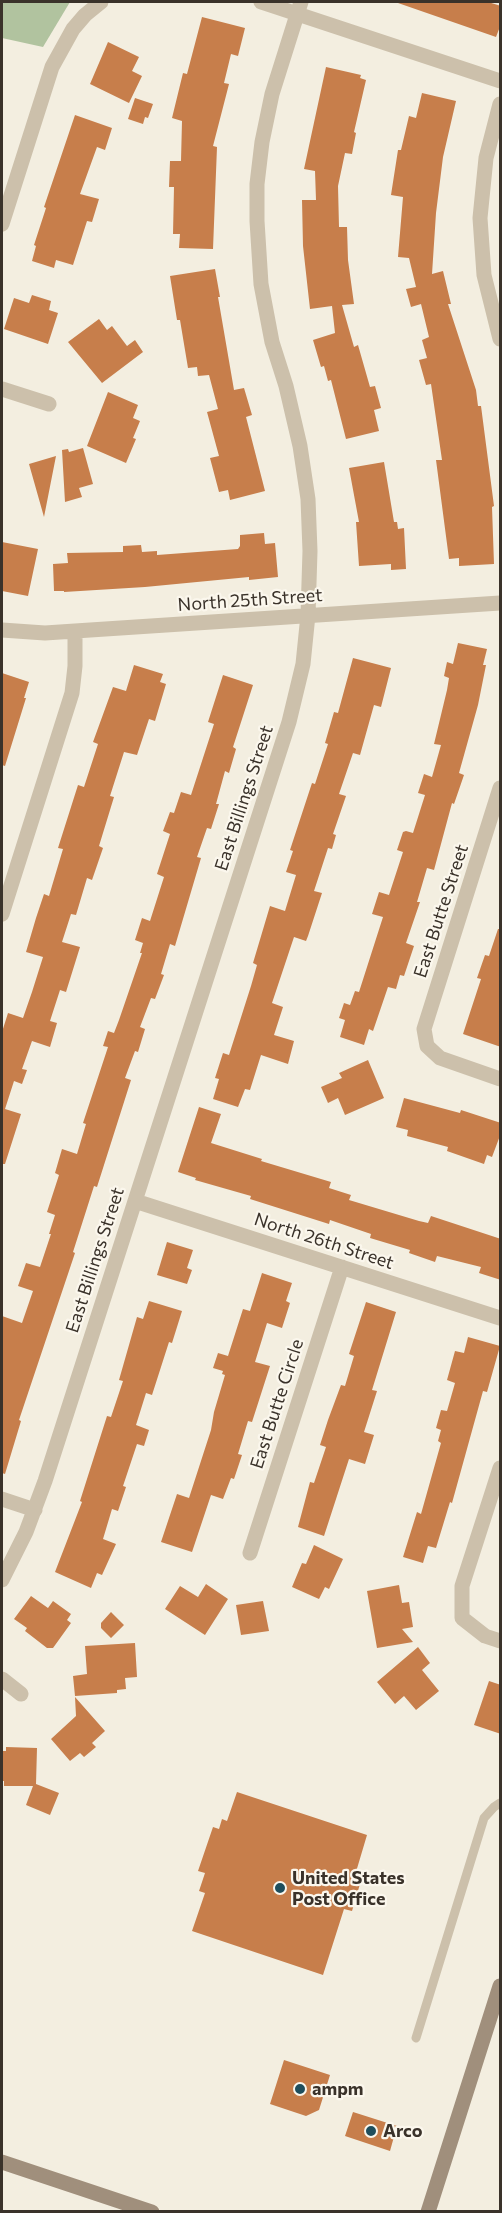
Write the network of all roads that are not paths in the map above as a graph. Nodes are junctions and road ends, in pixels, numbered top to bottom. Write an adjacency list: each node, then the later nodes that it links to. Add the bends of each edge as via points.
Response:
1 (101, 2): 6 (street, via 73,29 52,67)
2 (261, 2): 3 (street)
3 (299, 7): 4 (street); 11 (street, East Billings Street, via 272,93 262,142 257,221 261,284 300,446 308,499)
4 (501, 81)
5 (501, 104): 7 (street, via 486,158 480,218 484,275)
6 (2, 224)
7 (501, 339)
8 (2, 389): 9 (street)
9 (49, 404)
10 (501, 603): 11 (street, North 25th Street)
11 (308, 615): 13 (street, North 25th Street); 17 (street, East Billings Street, via 303,664 289,722)
12 (2, 630): 13 (street, North 25th Street)
13 (75, 631): 15 (street, via 75,672 70,699)
14 (501, 788): 16 (street, East Butte Street, via 426,1020 424,1037 427,1046 440,1058)
15 (2, 914)
16 (501, 1079)
17 (135, 1200): 18 (street, North 26th Street); 22 (street, East Billings Street)
18 (342, 1267): 19 (street, North 26th Street); 23 (street, East Butte Circle)
19 (501, 1318)
20 (501, 1467): 25 (street, via 462,1586 462,1618 485,1636)
21 (2, 1499): 22 (street)
22 (35, 1510): 24 (street, East Billings Street)
23 (249, 1553)
24 (2, 1580)
25 (501, 1641)
26 (2, 1679): 27 (street)
27 (21, 1694)
28 (501, 1803): 30 (lane, via 484,1818)
29 (501, 1986): 33 (main road)
30 (416, 2038)
31 (2, 2162): 32 (main road)
32 (152, 2211)
33 (428, 2211)

